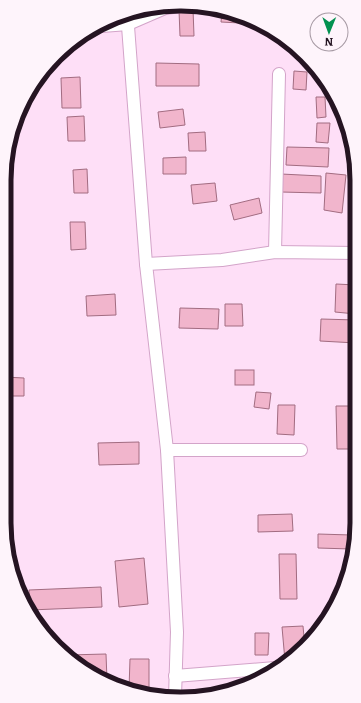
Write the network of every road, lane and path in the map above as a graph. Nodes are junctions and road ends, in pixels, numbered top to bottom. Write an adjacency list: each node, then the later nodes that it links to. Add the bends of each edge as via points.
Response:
1 (128, 19): 5 (street)
2 (279, 74): 3 (street)
3 (275, 252): 4 (street); 5 (street, via 222,260)
4 (350, 254)
5 (146, 264): 6 (street)
6 (167, 450): 7 (street); 9 (street, via 177,632)
7 (301, 450)
8 (265, 669): 9 (street)
9 (175, 676): 10 (street)
10 (175, 692)

